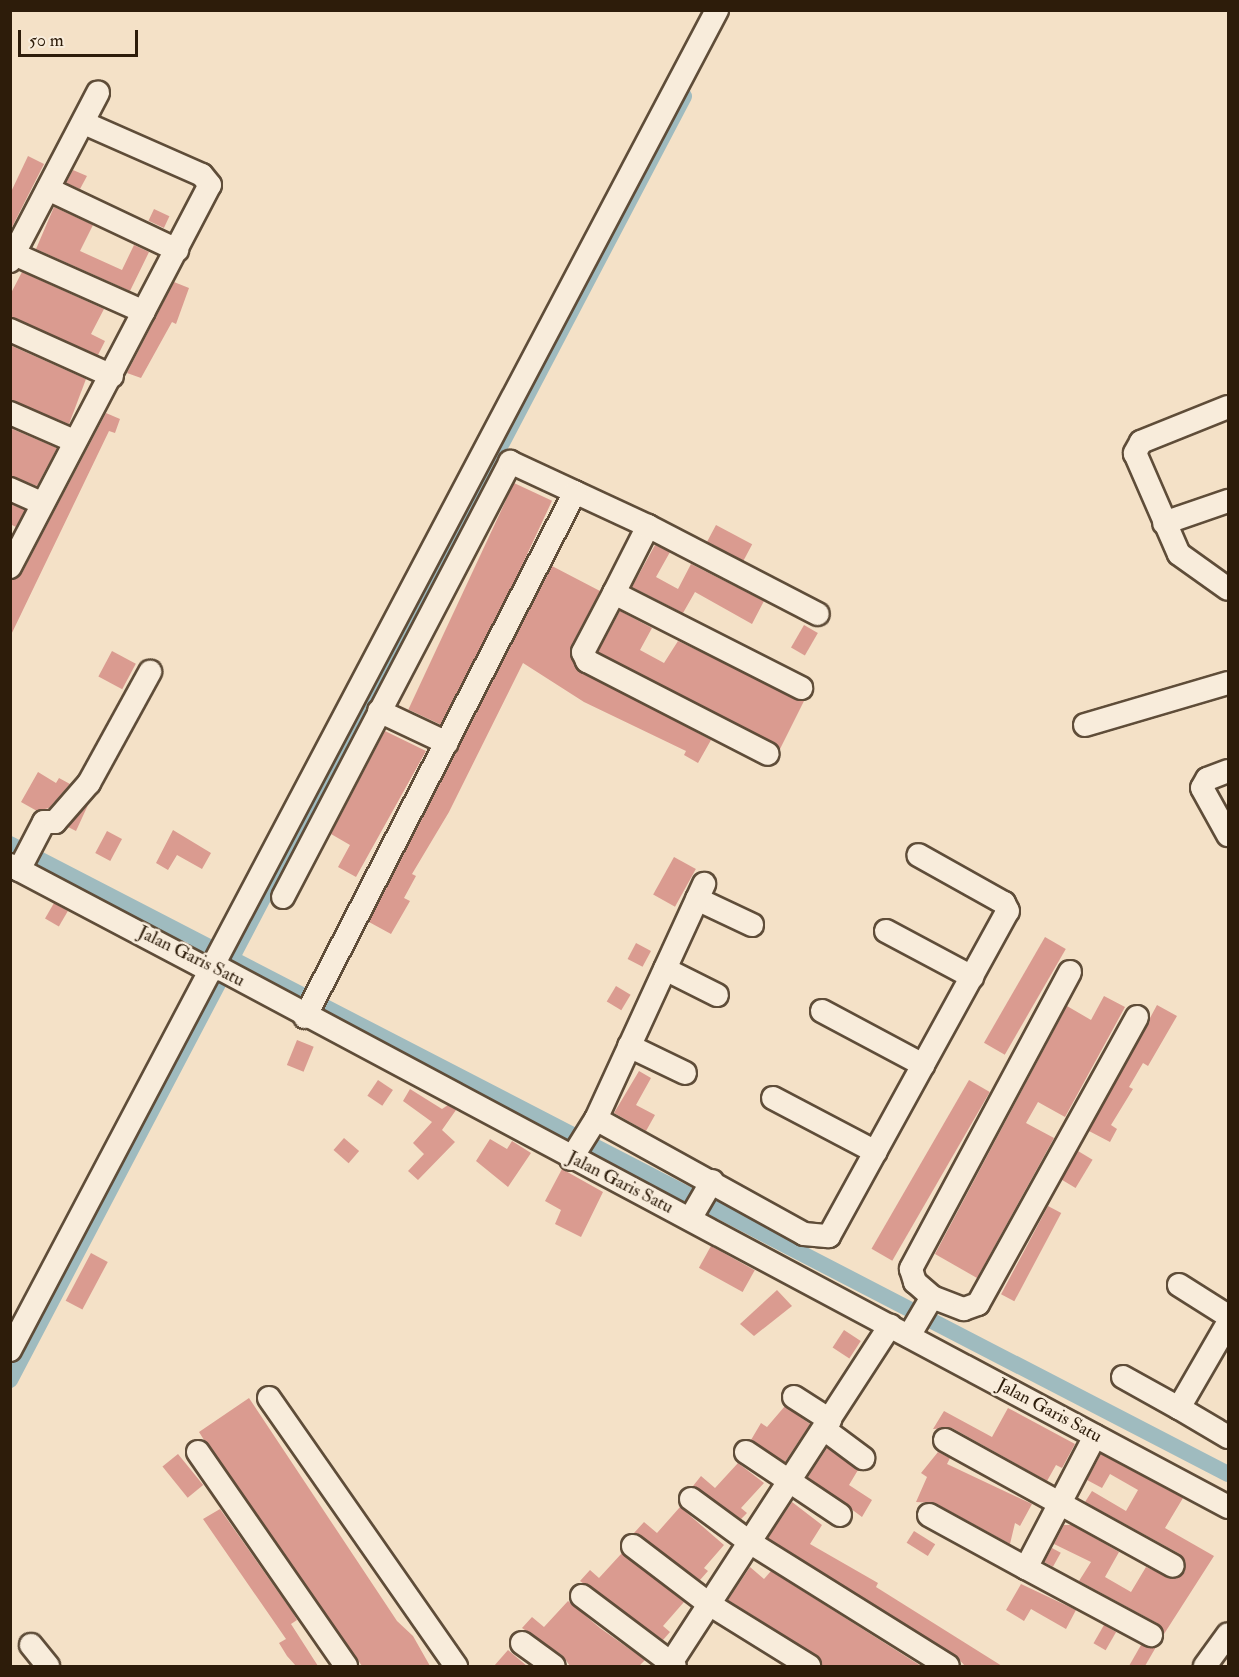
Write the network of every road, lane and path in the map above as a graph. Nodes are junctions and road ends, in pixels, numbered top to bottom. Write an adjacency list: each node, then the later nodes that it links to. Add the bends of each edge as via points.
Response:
1 (717, 10): 37 (street, via 282,842 227,938)
2 (98, 93): 3 (street)
3 (84, 123): 4 (street); 5 (street, via 208,181 207,193)
4 (48, 189): 5 (street); 6 (street)
5 (177, 250): 7 (street)
6 (12, 257): 7 (street)
7 (144, 312): 9 (street)
8 (10, 330): 9 (street)
9 (112, 376): 12 (street)
10 (1228, 407): 17 (street, via 1137,447 1136,459)
11 (10, 413): 12 (street)
12 (75, 441): 16 (street)
13 (10, 489): 16 (street)
14 (574, 492): 18 (street); 26 (street, via 521,464 507,465); 28 (street)
15 (1228, 501): 17 (street)
16 (42, 503): 19 (street)
17 (1164, 523): 20 (street, via 1185,560)
18 (648, 526): 21 (street); 22 (street)
19 (10, 567)
20 (1228, 589)
21 (614, 593): 25 (street); 29 (street, via 583,652 586,661)
22 (818, 614)
23 (150, 672): 33 (street, via 89,783 55,822 45,822)
24 (1226, 687): 27 (street)
25 (801, 688)
26 (379, 711): 28 (street); 34 (street)
27 (1085, 725)
28 (447, 743): 43 (street)
29 (768, 754)
30 (1228, 771): 31 (street, via 1207,779 1202,788)
31 (1228, 834)
32 (918, 855): 40 (street, via 1008,908)
33 (15, 867): 37 (street, Jalan Garis Satu)
34 (283, 897)
35 (752, 925): 38 (street, via 700,892)
36 (886, 931): 40 (street)
37 (220, 969): 43 (street, Jalan Garis Satu); 59 (street)
38 (665, 969): 41 (street); 45 (street)
39 (1070, 972): 55 (street, via 911,1269)
40 (972, 977): 46 (street)
41 (717, 995)
42 (822, 1011): 46 (street)
43 (307, 1013): 51 (street, Jalan Garis Satu)
44 (1137, 1017): 55 (street, via 978,1304 964,1309)
45 (629, 1046): 47 (street); 49 (street)
46 (923, 1065): 50 (street)
47 (685, 1072)
48 (773, 1098): 50 (street)
49 (593, 1123): 51 (street); 52 (street)
50 (876, 1152): 52 (street, via 836,1229 822,1238 804,1234)
51 (573, 1155): 53 (street, Jalan Garis Satu)
52 (710, 1185): 53 (street)
53 (692, 1215): 58 (street, Jalan Garis Satu)
54 (1179, 1285): 56 (street)
55 (929, 1302): 58 (street)
56 (1228, 1316)
57 (1228, 1323): 63 (street)
58 (904, 1330): 64 (street); 65 (street, Jalan Garis Satu)
59 (11, 1346)
60 (1123, 1377): 63 (street)
61 (794, 1397): 64 (street)
62 (268, 1398): 89 (street)
63 (1179, 1408): 66 (street)
64 (827, 1424): 70 (street); 71 (street)
65 (1095, 1436): 73 (street, Jalan Garis Satu); 74 (street)
66 (1228, 1437)
67 (945, 1440): 74 (street)
68 (198, 1452): 88 (street)
69 (746, 1452): 71 (street)
70 (863, 1458)
71 (790, 1482): 75 (street); 77 (street)
72 (691, 1499): 77 (street)
73 (1227, 1503)
74 (1059, 1507): 79 (street); 80 (street)
75 (840, 1515)
76 (929, 1515): 80 (street)
77 (751, 1543): 82 (street); 93 (street)
78 (633, 1546): 82 (street)
79 (1173, 1566)
80 (1026, 1568): 84 (street)
81 (582, 1596): 91 (street)
82 (709, 1604): 91 (street); 92 (street)
83 (1228, 1634): 94 (street)
84 (1151, 1635)
85 (522, 1643): 90 (street)
86 (31, 1645): 87 (street)
87 (48, 1666)
88 (346, 1666)
89 (456, 1666)
90 (554, 1666)
91 (671, 1666)
92 (809, 1666)
93 (948, 1666)
94 (1205, 1666)

